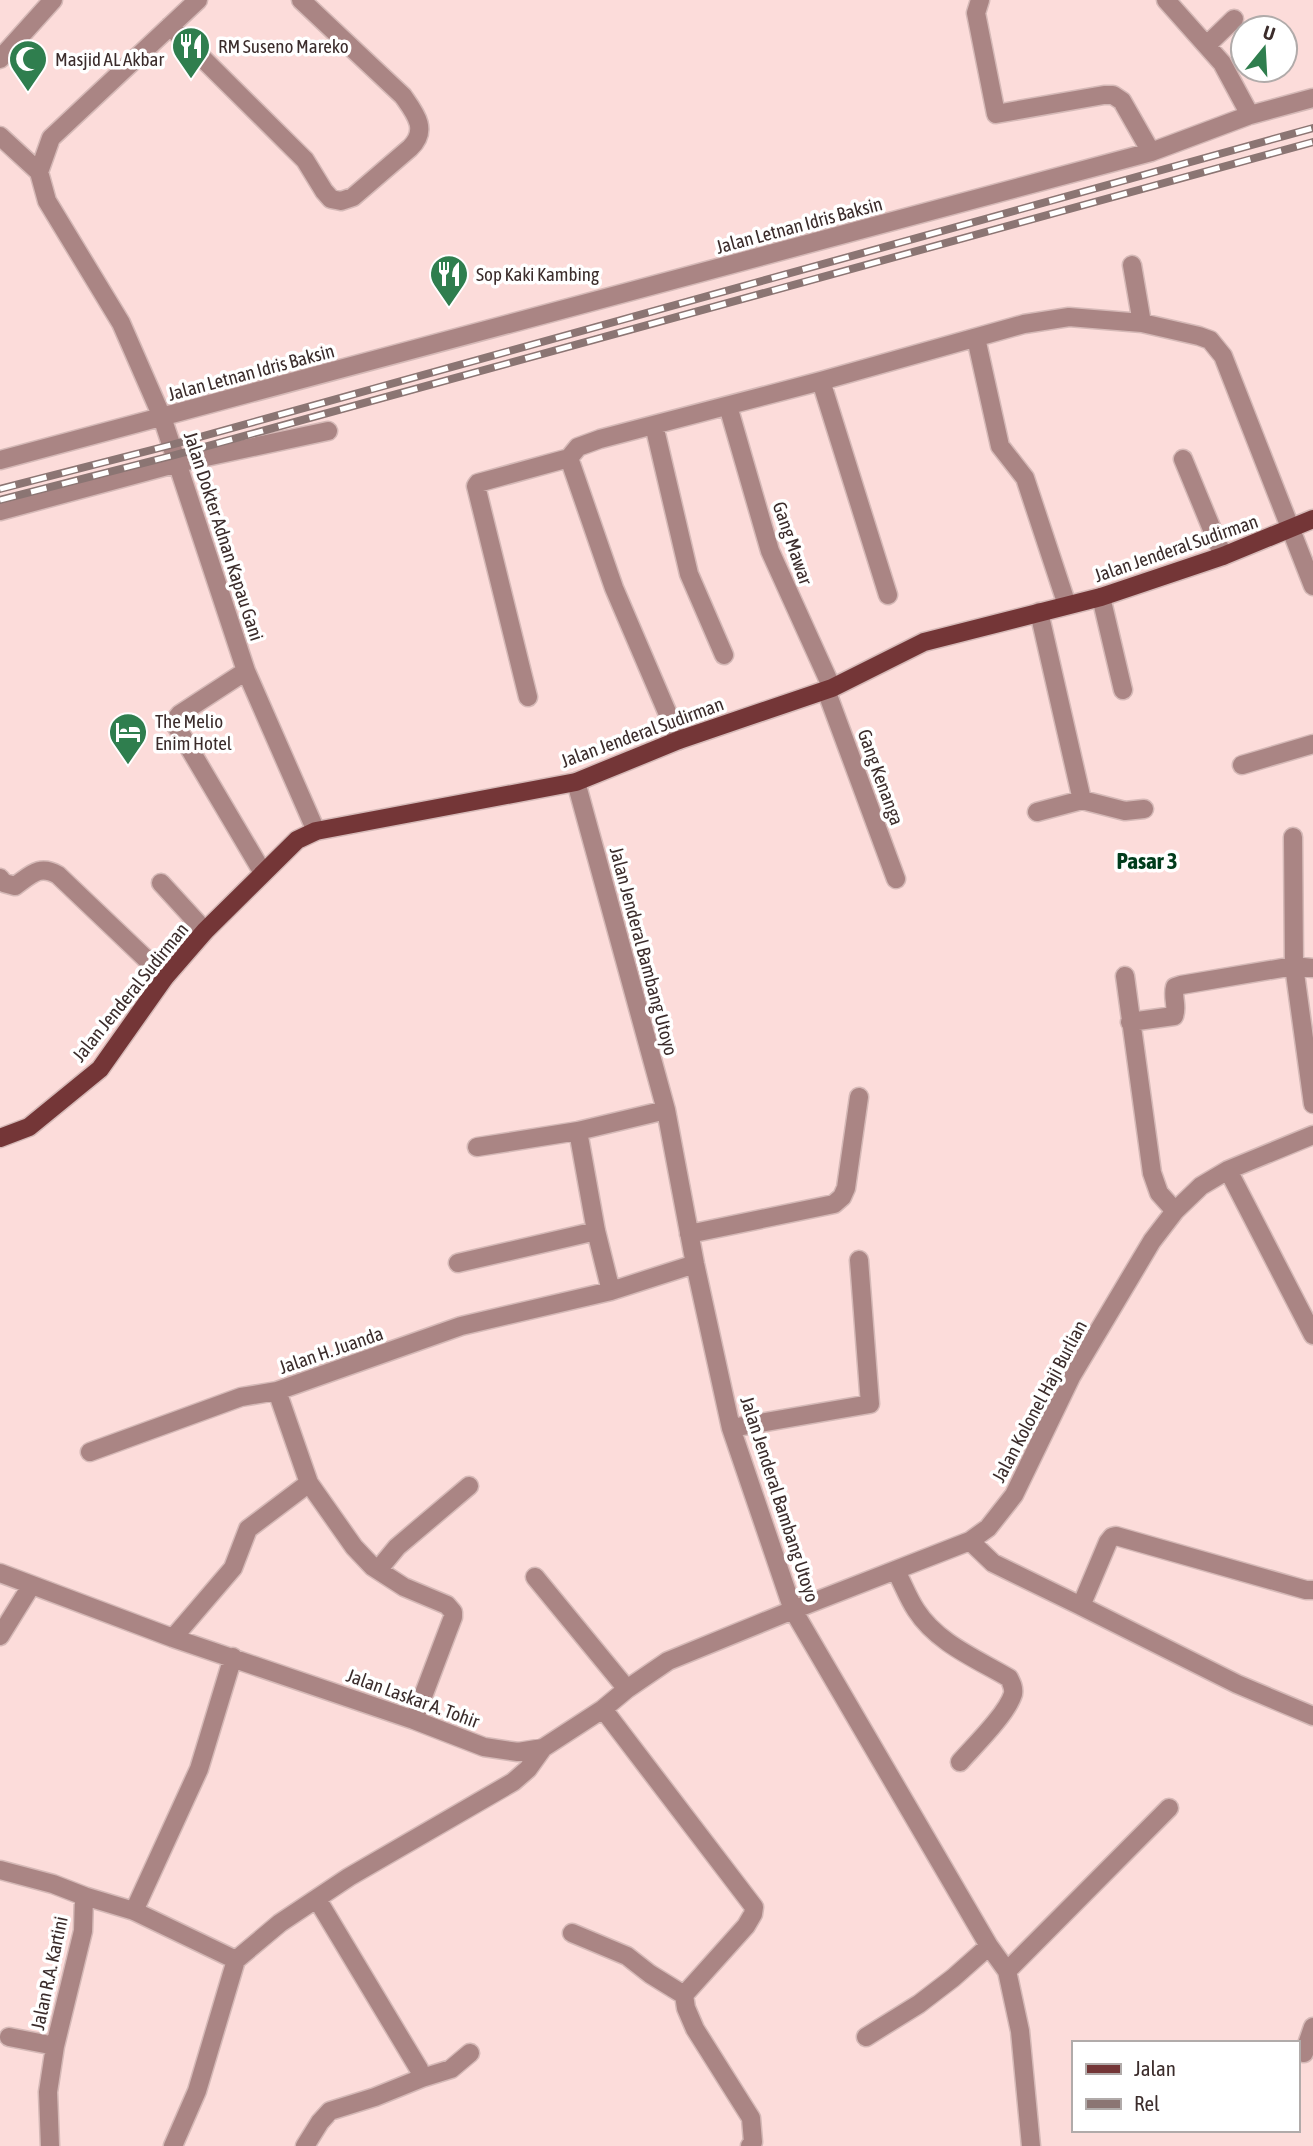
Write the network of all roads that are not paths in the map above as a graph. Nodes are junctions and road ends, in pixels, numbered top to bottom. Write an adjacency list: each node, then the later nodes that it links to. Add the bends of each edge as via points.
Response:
1 (53, 0): 9 (street)
2 (198, 0): 7 (street)
3 (301, 0): 7 (street, via 403,96 415,112 421,132 411,148 353,197 341,201 331,199 304,160)
4 (980, 0): 13 (street, via 976,13 996,114 1113,95 1122,101)
5 (1166, 0): 8 (street)
6 (1229, 24): 8 (street)
7 (170, 26): 14 (street, via 51,138)
8 (1208, 45): 11 (street)
9 (0, 57)
10 (1313, 98): 11 (street, Jalan Letnan Idris Baksin)
11 (1250, 115): 13 (street, Jalan Letnan Idris Baksin)
12 (0, 136): 14 (street)
13 (1151, 152): 20 (street, Jalan Letnan Idris Baksin)
14 (39, 172): 20 (street, Jalan Dokter Adnan Kapau Gani, via 47,201 121,323)
15 (1132, 265): 16 (street)
16 (1142, 323): 17 (street, via 1069,317); 29 (street, via 1199,336 1216,346)
17 (976, 338): 18 (street); 34 (street, via 1000,446 1025,478)
18 (821, 381): 19 (street); 32 (street)
19 (728, 406): 21 (street); 38 (street, Gang Mawar, via 771,551)
20 (162, 417): 25 (street, Jalan Letnan Idris Baksin); 26 (street, Jalan Dokter Adnan Kapau Gani)
21 (654, 425): 23 (street, via 578,447); 36 (street, via 689,574)
22 (328, 431): 26 (street)
23 (569, 458): 40 (street, via 477,486); 41 (street, via 614,589)
24 (1182, 459): 30 (street)
25 (0, 460)
26 (178, 463): 27 (street); 37 (street, Jalan Dokter Adnan Kapau Gani)
27 (0, 511)
28 (1313, 519): 29 (main road, Jalan Jenderal Sudirman)
29 (1291, 529): 30 (main road, Jalan Jenderal Sudirman); 31 (street)
30 (1223, 556): 33 (main road, Jalan Jenderal Sudirman)
31 (1313, 586)
32 (888, 595)
33 (1101, 597): 34 (main road, Jalan Jenderal Sudirman); 39 (street)
34 (1067, 605): 35 (main road, Jalan Jenderal Sudirman)
35 (1039, 612): 38 (main road, Jalan Jenderal Sudirman, via 924,642); 45 (street)
36 (724, 655)
37 (246, 671): 48 (street, Jalan Dokter Adnan Kapau Gani); 50 (street, via 180,714 175,724)
38 (829, 689): 41 (main road, Jalan Jenderal Sudirman); 52 (street, Gang Kenanga)
39 (1123, 690)
40 (528, 697)
41 (679, 740): 44 (main road, Jalan Jenderal Sudirman)
42 (1313, 744): 43 (street)
43 (1242, 765)
44 (576, 782): 48 (main road, Jalan Jenderal Sudirman); 62 (street, Jalan Jenderal Bambang Utoyo)
45 (1082, 800): 46 (street, via 1125,811); 47 (street)
46 (1144, 809)
47 (1037, 812)
48 (316, 831): 50 (main road, Jalan Jenderal Sudirman, via 297,840)
49 (1293, 837): 55 (street)
50 (263, 873): 54 (main road, Jalan Jenderal Sudirman)
51 (0, 878): 58 (street, via 15,887 37,870 58,875)
52 (896, 879)
53 (161, 883): 54 (street)
54 (205, 931): 58 (main road, Jalan Jenderal Sudirman)
55 (1294, 966): 56 (street); 59 (street, via 1175,987 1174,1016); 61 (street)
56 (1313, 968)
57 (1125, 976): 59 (street)
58 (165, 977): 65 (main road, Jalan Jenderal Sudirman, via 100,1069 29,1127)
59 (1130, 1022): 68 (street, via 1152,1173 1159,1193)
60 (859, 1097): 70 (street, via 846,1188 834,1204)
61 (1313, 1104)
62 (666, 1110): 63 (street); 70 (street, Jalan Jenderal Bambang Utoyo)
63 (578, 1131): 66 (street); 69 (street)
64 (1313, 1135): 67 (street, Jalan Kolonel Haji Burlian)
65 (0, 1138)
66 (477, 1147)
67 (1228, 1170): 68 (street, Jalan Kolonel Haji Burlian, via 1201,1186); 75 (street)
68 (1175, 1211): 81 (street, Jalan Kolonel Haji Burlian, via 1070,1377 1014,1495 988,1528)
69 (596, 1231): 72 (street); 74 (street)
70 (689, 1234): 73 (street, Jalan Jenderal Bambang Utoyo)
71 (859, 1260): 77 (street, via 870,1404)
72 (458, 1263)
73 (695, 1264): 74 (street, Jalan H. Juanda); 77 (street, Jalan Jenderal Bambang Utoyo)
74 (611, 1291): 76 (street, Jalan H. Juanda, via 461,1326)
75 (1313, 1335)
76 (277, 1391): 78 (street, via 241,1397); 79 (street, Jalan H. Juanda)
77 (731, 1428): 89 (street, Jalan Jenderal Bambang Utoyo)
78 (90, 1452)
79 (309, 1483): 82 (street, Jalan H. Juanda, via 354,1547); 91 (street, via 248,1529 231,1571)
80 (469, 1486): 82 (street, via 397,1547)
81 (970, 1541): 83 (street, Jalan Kolonel Haji Burlian); 88 (street, via 993,1563)
82 (378, 1570): 96 (street, Jalan H. Juanda, via 453,1612)
83 (896, 1571): 89 (street, Jalan Kolonel Haji Burlian); 98 (street, via 931,1628 1009,1678 1013,1686 1006,1709)
84 (0, 1573): 86 (street, Jalan Laskar A. Tohir)
85 (535, 1577): 93 (street)
86 (31, 1586): 90 (street); 91 (street, Jalan Laskar A. Tohir)
87 (1313, 1590): 88 (street, via 1116,1536 1108,1542)
88 (1081, 1606): 95 (street, via 1237,1684)
89 (793, 1609): 93 (street, Jalan Laskar A. Tohir, via 668,1661); 105 (street, Jalan Jenderal Bambang Utoyo)
90 (0, 1636)
91 (173, 1638): 92 (street, Jalan Laskar A. Tohir)
92 (233, 1657): 96 (street, Jalan Laskar A. Tohir); 103 (street, via 199,1769)
93 (627, 1689): 94 (street, Jalan Laskar A. Tohir)
94 (603, 1709): 97 (street, Jalan Laskar A. Tohir); 108 (street, via 754,1907 746,1926)
95 (1313, 1716)
96 (414, 1720): 97 (street, Jalan Laskar A. Tohir, via 484,1746 518,1752)
97 (543, 1748): 102 (street, via 513,1782)
98 (960, 1762)
99 (1169, 1808): 107 (street)
100 (0, 1870): 101 (street, Jalan R.A. Kartini)
101 (83, 1896): 103 (street); 112 (street, Jalan R.A. Kartini, via 83,1931)
102 (317, 1899): 106 (street); 115 (street)
103 (134, 1911): 106 (street)
104 (572, 1933): 108 (street, via 627,1956)
105 (989, 1946): 107 (street, Jalan Jenderal Bambang Utoyo); 110 (street, via 919,2004)
106 (236, 1960): 117 (street, via 197,2091)
107 (1007, 1971): 120 (street, Jalan Jenderal Bambang Utoyo, via 1020,2031)
108 (684, 1995): 119 (street, via 695,2029 751,2118)
109 (1313, 2027): 114 (street)
110 (866, 2036)
111 (9, 2038): 112 (street)
112 (55, 2046): 116 (street, Jalan R.A. Kartini, via 48,2092)
113 (470, 2053): 115 (street, via 451,2069)
114 (1304, 2053)
115 (422, 2078): 118 (street, via 330,2111)
116 (50, 2146)
117 (173, 2146)
118 (305, 2146)
119 (750, 2146)
120 (1031, 2146)

